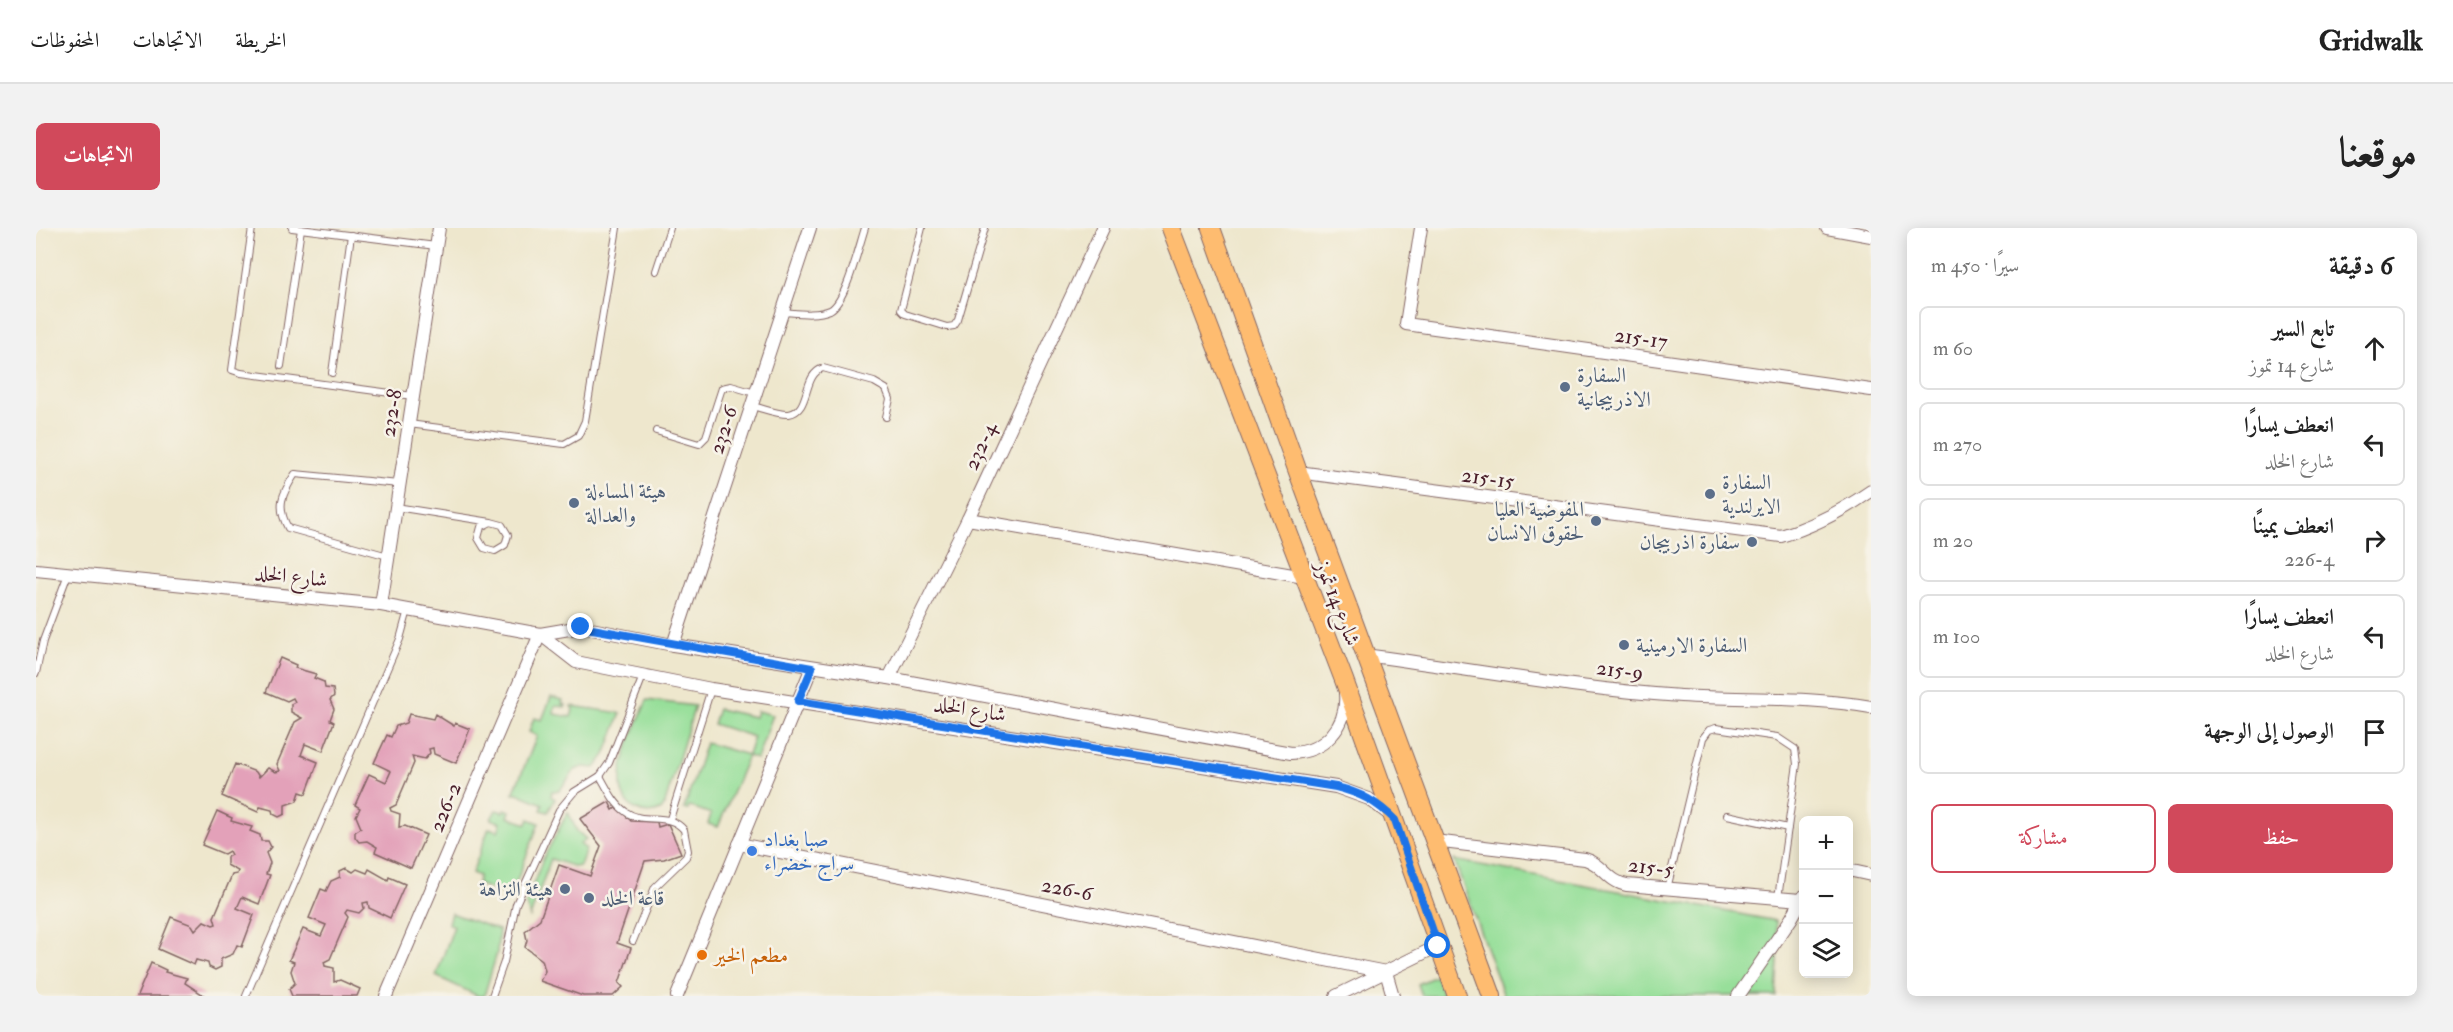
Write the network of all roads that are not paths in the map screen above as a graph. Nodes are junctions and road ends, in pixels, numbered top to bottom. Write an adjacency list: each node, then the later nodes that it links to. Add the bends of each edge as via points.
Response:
1 (252, 228): 25 (lane, via 232,370)
2 (292, 228): 15 (lane)
3 (439, 228): 18 (street, 232-8)
4 (617, 228): 28 (lane, via 585,421 578,436 564,444)
5 (670, 228): 19 (lane)
6 (810, 228): 20 (street, 232-6)
7 (865, 228): 20 (lane, via 841,298 832,309 819,313)
8 (922, 228): 9 (lane, via 901,310 951,327 958,320)
9 (985, 228)
10 (1103, 228): 34 (street, 232-4)
11 (1171, 228): 39 (main road, شارع 14 تموز)
12 (1211, 228): 30 (main road, شارع 14 تموز)
13 (1421, 228): 23 (street, 215-17, via 1406,324)
14 (1827, 228): 17 (street)
15 (301, 229): 16 (lane); 21 (lane)
16 (351, 236): 18 (lane); 22 (lane)
17 (1871, 236)
18 (436, 246): 25 (street, 232-8)
19 (656, 271)
20 (782, 312): 24 (street, 232-6)
21 (281, 366)
22 (332, 373)
23 (1871, 390)
24 (756, 393): 26 (street, 232-6); 29 (lane, via 731,386 722,388 706,437 699,444)
25 (414, 396): 28 (street, 232-8)
26 (752, 406): 27 (lane, via 788,414 796,411 809,380 816,370 823,368 886,389 890,399); 43 (street, 232-6)
27 (886, 417)
28 (409, 424): 31 (street, 232-8)
29 (656, 431)
30 (1298, 472): 32 (street, 215-15, via 1781,536 1835,516); 44 (main road, شارع 14 تموز)
31 (400, 484): 33 (street, 232-8); 36 (lane, via 295,474 284,492 281,515 288,528)
32 (1871, 491)
33 (396, 507): 35 (lane); 36 (street, 232-8)
34 (968, 519): 39 (street); 48 (street, 232-4)
35 (491, 522): 35 (lane, via 481,527 478,538 484,548 495,551 504,545 508,535 502,525)
36 (389, 556): 40 (street, 232-8)
37 (36, 570): 38 (street, شارع الخلد)
38 (68, 573): 40 (street, شارع الخلد); 46 (lane)
39 (1304, 577): 49 (main road, شارع 14 تموز)
40 (381, 605): 41 (street, شارع الخلد)
41 (408, 608): 42 (street, شارع الخلد); 69 (lane, via 400,639)
42 (540, 634): 43 (street, شارع الخلد, via 581,627); 47 (street, شارع الخلد, via 576,662); 70 (street, 226-2)
43 (673, 645): 45 (street, شارع الخلد)
44 (1365, 655): 52 (street, 215-9, via 1642,693 1793,699); 58 (main road, شارع 14 تموز)
45 (812, 668): 48 (street, شارع الخلد); 51 (street)
46 (36, 673)
47 (643, 676): 50 (street, شارع الخلد); 53 (lane, via 609,763)
48 (889, 678): 49 (street, شارع الخلد, via 1291,753 1316,749 1332,735 1345,708)
49 (1344, 680): 56 (main road, شارع 14 تموز)
50 (711, 689): 51 (street, شارع الخلد); 55 (lane)
51 (798, 701): 56 (street, شارع الخلد, via 1336,787 1369,798); 59 (street)
52 (1871, 707)
53 (600, 776): 55 (lane, via 626,812); 71 (lane, via 574,792 558,810 516,903 504,962)
54 (1727, 816): 57 (lane)
55 (670, 819): 66 (lane, via 684,830 686,857 655,887)
56 (1395, 820): 67 (main road, شارع 14 تموز)
57 (1788, 828): 62 (lane, via 1797,764 1795,749 1777,737 1709,730 1703,738); 63 (lane)
58 (1434, 841): 62 (street, 215-5, via 1585,859 1620,884); 76 (main road, شارع 14 تموز)
59 (739, 844): 68 (street, 226-6); 72 (street)
60 (1853, 871): 61 (street)
61 (1871, 875)
62 (1666, 889): 63 (street, 215-5)
63 (1778, 898): 64 (street, 215-5)
64 (1799, 898)
65 (1799, 903): 77 (street)
66 (633, 941)
67 (1438, 946): 68 (street); 75 (main road, شارع 14 تموز)
68 (1386, 972): 73 (street); 74 (street)
69 (246, 996)
70 (386, 996)
71 (492, 996)
72 (677, 996)
73 (1336, 996)
74 (1393, 996)
75 (1457, 996)
76 (1492, 996)
77 (1738, 996)

